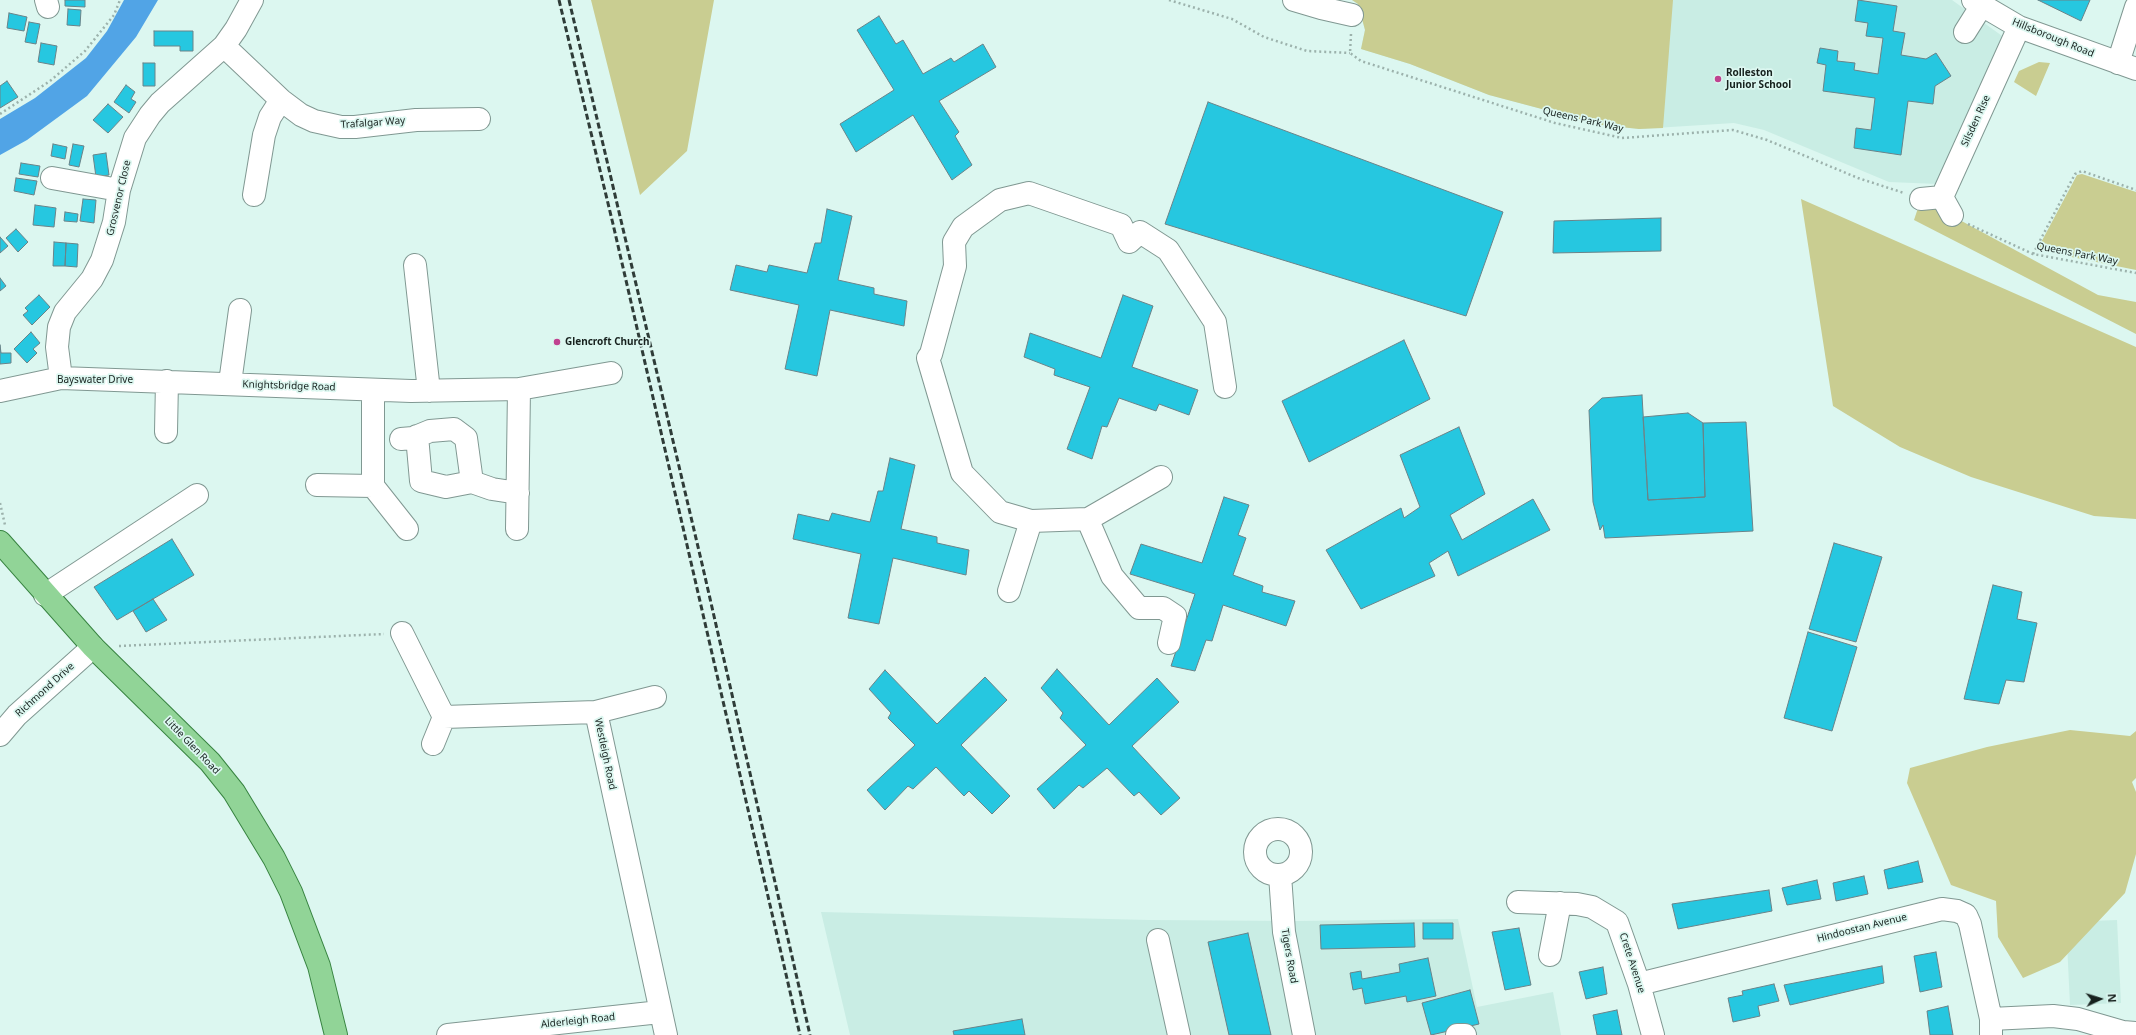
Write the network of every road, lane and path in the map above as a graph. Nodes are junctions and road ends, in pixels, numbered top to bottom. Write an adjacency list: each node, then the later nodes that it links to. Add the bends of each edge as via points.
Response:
1 (120, 0): 15 (path, via 114,15 85,51 50,81)
2 (252, 0): 11 (street, Grosvenor Close)
3 (1169, 0): 12 (path, via 1232,19 1264,38 1306,51)
4 (1294, 0): 6 (street)
5 (1977, 3): 9 (street, Hillsborough Road); 10 (street)
6 (1322, 4): 8 (street)
7 (2136, 7): 13 (street)
8 (1352, 15): 12 (path)
9 (2019, 27): 13 (street, Hillsborough Road); 21 (street, Silsden Rise)
10 (1965, 32)
11 (224, 46): 14 (street, Trafalgar Way); 18 (street, Grosvenor Close, via 150,115 130,151)
12 (1350, 53): 21 (path, Queens Park Way, via 1361,61 1555,124 1622,138 1733,130 1767,140 1858,178)
13 (2127, 66)
14 (281, 100): 16 (street, Trafalgar Way, via 314,122 341,127 416,120); 20 (street, via 270,117 264,135)
15 (0, 114)
16 (479, 119)
17 (52, 178): 18 (street)
18 (119, 190): 27 (street, Grosvenor Close, via 114,222 102,260 92,279 65,312 59,327 57,347)
19 (2136, 190): 22 (path, via 2082,171 2075,174)
20 (254, 195)
21 (1938, 204): 22 (path, Queens Park Way)
22 (2033, 254): 24 (path, Queens Park Way)
23 (415, 265): 34 (street)
24 (2136, 273)
25 (240, 310): 29 (street, Knightsbridge Road)
26 (610, 373): 31 (street, Knightsbridge Road)
27 (61, 378): 28 (street, Bayswater Drive); 33 (street, Bayswater Drive)
28 (167, 381): 29 (street, Bayswater Drive); 35 (street)
29 (230, 384): 32 (street, Knightsbridge Road)
30 (1225, 387): 42 (street, via 1215,322 1168,250 1140,232 1129,242 1121,225 1029,193 1000,200 963,227 954,242 955,266 928,358 962,473 1000,512)
31 (519, 389): 34 (street, Knightsbridge Road); 40 (street)
32 (373, 390): 34 (street, Knightsbridge Road); 39 (street)
33 (0, 391)
34 (428, 391)
35 (166, 432)
36 (1161, 477): 43 (street, via 1090,518)
37 (472, 482): 37 (street, via 466,438 454,429 430,431 409,438 421,481 446,487); 40 (street, via 492,489)
38 (317, 485): 39 (street)
39 (373, 486): 44 (street)
40 (518, 493): 45 (street)
41 (197, 495): 48 (street)
42 (1031, 521): 43 (street, via 1087,519); 47 (street)
43 (1090, 525): 50 (street, via 1112,576 1139,608 1163,608 1175,616)
44 (407, 529)
45 (517, 529)
46 (0, 542): 48 (main road, Little Glen Road)
47 (1009, 591)
48 (45, 595): 51 (main road, Little Glen Road)
49 (402, 633): 51 (path); 55 (street)
50 (1169, 642)
51 (93, 647): 54 (street, Richmond Drive); 67 (main road, Little Glen Road, via 210,762 255,824 281,871 306,929 319,966)
52 (655, 697): 53 (street)
53 (596, 712): 55 (street, Westleigh Road); 64 (street, Westleigh Road)
54 (8, 714): 56 (street, Richmond Drive)
55 (444, 717): 57 (street)
56 (0, 735)
57 (433, 744)
58 (1280, 875): 71 (street, Tigers Road, via 1284,932)
59 (1518, 902): 60 (street, Crete Avenue)
60 (1560, 903): 62 (street); 63 (street, Crete Avenue, via 1592,906 1617,922)
61 (1158, 940): 70 (street)
62 (1550, 955)
63 (1639, 984): 65 (street, Hindoostan Avenue, via 1942,909 1957,910 1966,915 1970,924); 74 (street, Crete Avenue)
64 (660, 1012): 68 (street, Alderleigh Road); 69 (street, Westleigh Road)
65 (1991, 1027): 66 (street, via 2053,1016 2078,1019 2123,1032)
66 (2136, 1033)
67 (336, 1035)
68 (448, 1035)
69 (666, 1035)
70 (1178, 1035)
71 (1304, 1035)
72 (1457, 1035): 73 (street)
73 (1465, 1035)
74 (1653, 1035)

